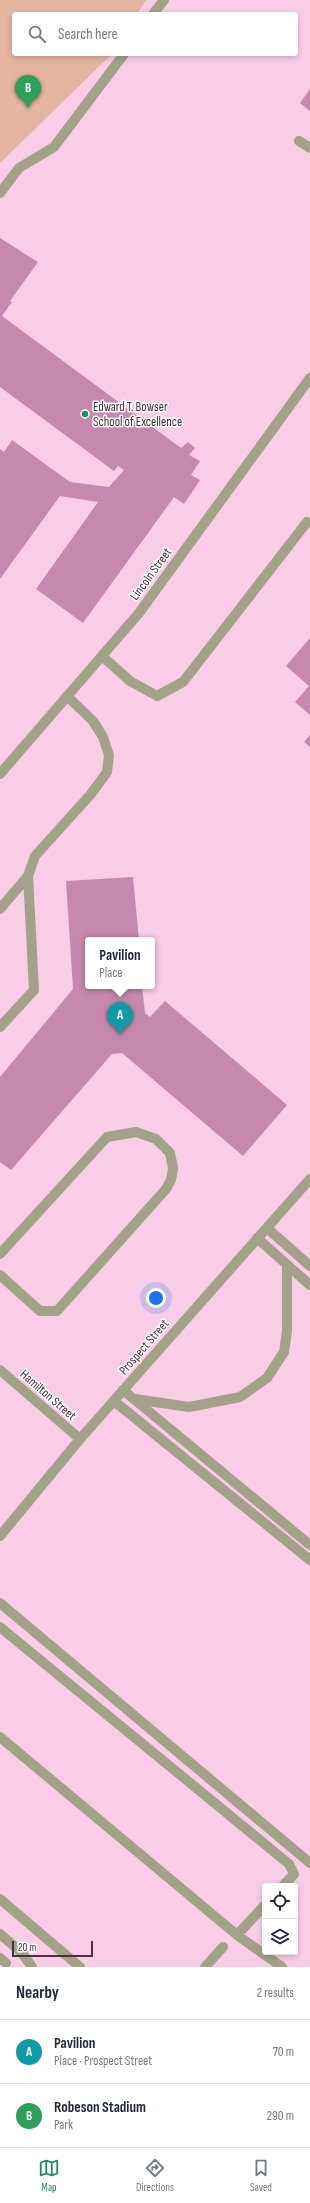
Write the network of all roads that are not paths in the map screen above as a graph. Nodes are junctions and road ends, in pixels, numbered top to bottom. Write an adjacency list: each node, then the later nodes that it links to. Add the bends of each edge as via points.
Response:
1 (164, 0): 2 (street)
2 (155, 12)
3 (122, 56): 6 (street, via 54,147 19,168)
4 (299, 141): 5 (street)
5 (310, 148)
6 (0, 193)
7 (310, 378): 9 (street, Lincoln Street, via 139,613)
8 (307, 522): 9 (street, via 183,682 157,696 130,681)
9 (102, 656): 10 (street, Lincoln Street)
10 (67, 696): 11 (street, Lincoln Street); 12 (street, via 92,721 103,737 109,755 107,772 91,794 35,856)
11 (0, 774)
12 (28, 876): 13 (street); 14 (street, via 34,990)
13 (0, 909)
14 (0, 1027)
15 (310, 1178): 16 (street, Prospect Street)
16 (267, 1228): 17 (street, Prospect Street); 20 (street)
17 (258, 1238): 19 (street); 24 (street, Prospect Street)
18 (0, 1254): 21 (street, via 107,1137 136,1132 156,1139 170,1153 171,1180 166,1189 57,1311 40,1311)
19 (287, 1264): 22 (street); 25 (street, via 287,1331 284,1352 267,1378 240,1397 189,1407)
20 (310, 1266)
21 (0, 1276)
22 (310, 1285)
23 (0, 1370): 27 (street, Hamilton Street)
24 (123, 1390): 25 (street); 26 (street, Prospect Street)
25 (135, 1399): 29 (street)
26 (114, 1400): 27 (street, Prospect Street); 30 (street)
27 (80, 1439): 28 (street, Prospect Street)
28 (0, 1536)
29 (310, 1544)
30 (310, 1560)
31 (0, 1603): 34 (street)
32 (0, 1627): 35 (street, via 289,1864 294,1874)
33 (0, 1738): 39 (street)
34 (310, 1863)
35 (286, 1883)
36 (0, 1899): 42 (street)
37 (262, 1908): 39 (street)
38 (0, 1934): 41 (street, via 22,1953)
39 (237, 1935): 44 (street)
40 (223, 1947): 43 (street)
41 (32, 1967)
42 (80, 1967)
43 (205, 1967)
44 (282, 1967)

